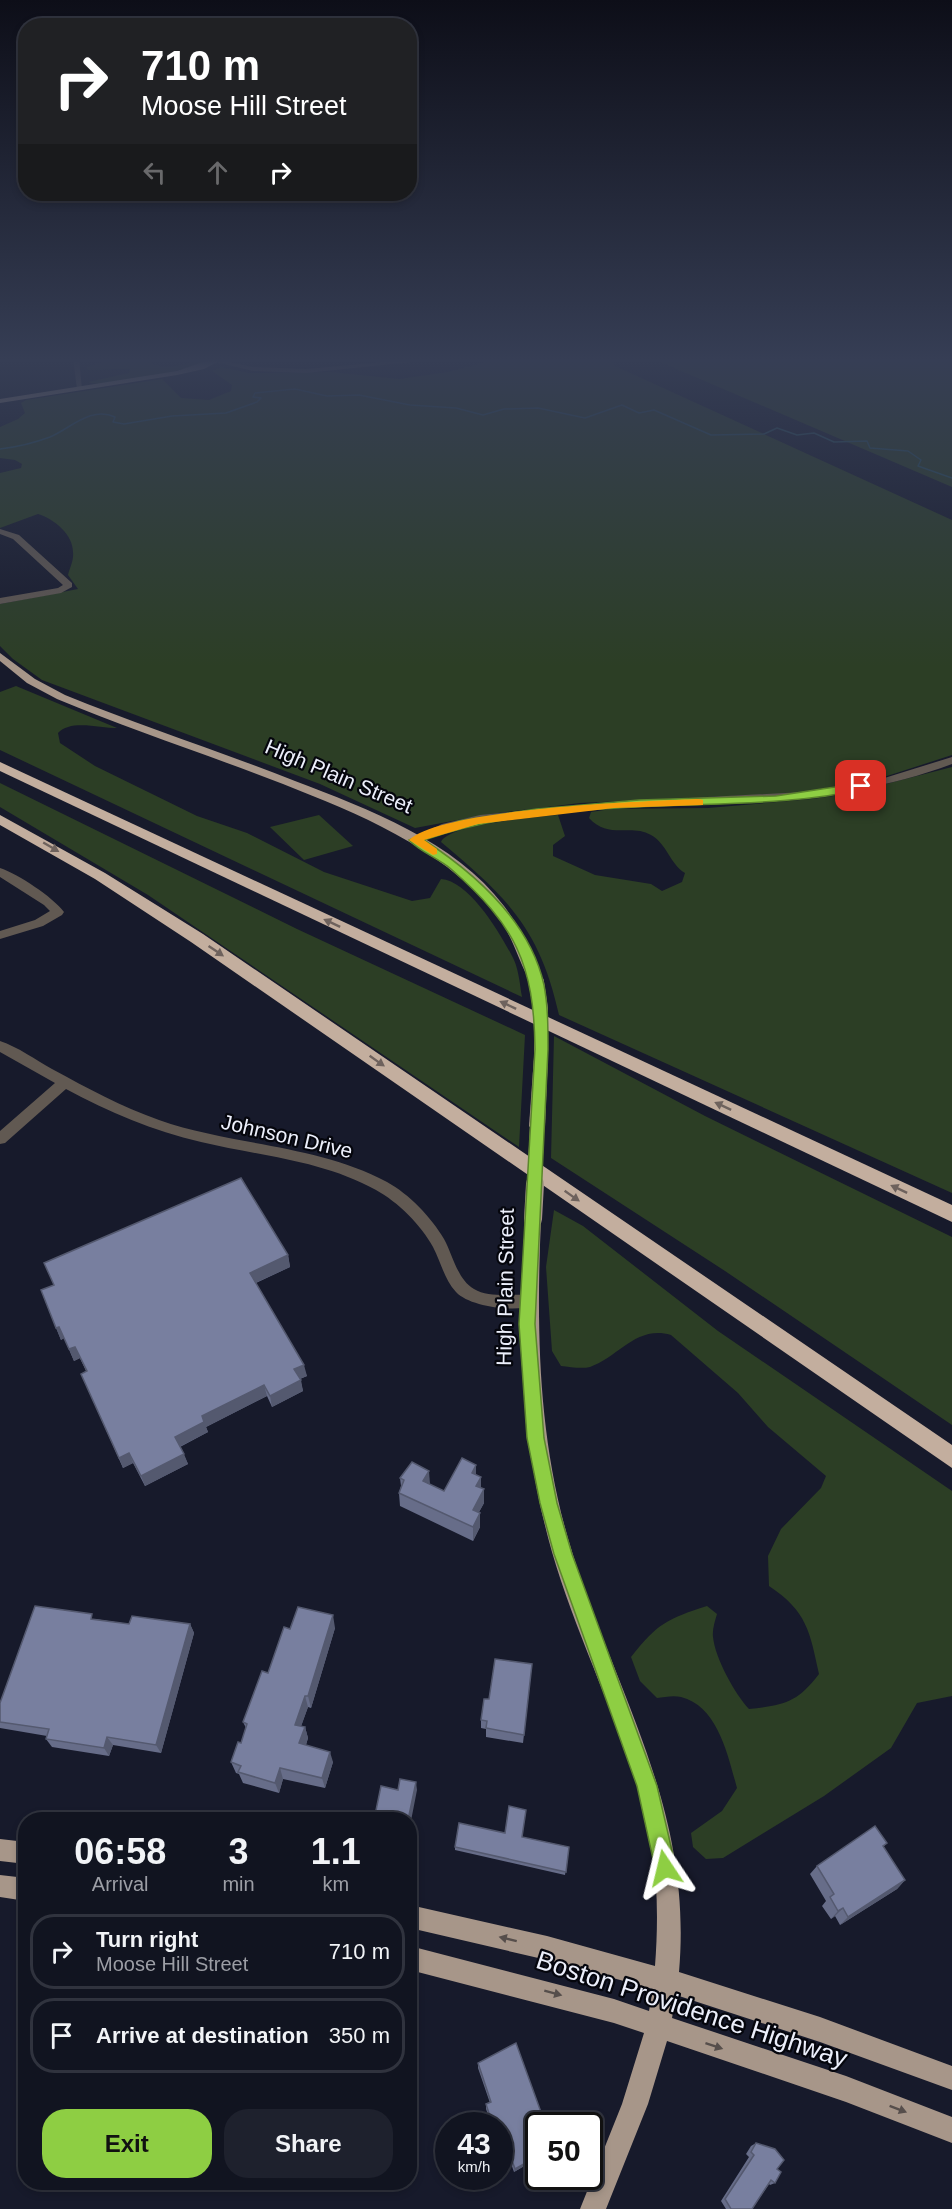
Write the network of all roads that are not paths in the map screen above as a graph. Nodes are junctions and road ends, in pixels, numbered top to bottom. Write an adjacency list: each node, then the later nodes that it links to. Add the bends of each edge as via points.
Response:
1 (0, 531): 2 (street, via 16,537 69,585 61,590)
2 (0, 601)
3 (0, 656): 7 (main road, High Plain Street, via 31,681 61,697 320,794)
4 (952, 760): 7 (street, via 827,793 536,812 459,824)
5 (0, 766): 13 (highway, one-way to 5)
6 (0, 819): 15 (highway, one-way to 15, via 197,938)
7 (415, 840): 14 (main road, High Plain Street, bridge, via 452,864 489,897 519,937 537,982 542,1018 541,1057)
8 (0, 872): 9 (street, via 58,912 39,923)
9 (0, 935)
10 (0, 1046): 11 (street, Johnson Drive)
11 (64, 1083): 12 (street); 14 (street, Johnson Drive, via 173,1130 356,1173 385,1187 427,1228 465,1292 479,1298)
12 (0, 1139)
13 (952, 1214)
14 (528, 1301): 22 (main road, High Plain Street, via 531,1403 550,1511 640,1766 660,1837 668,1900)
15 (952, 1458)
16 (0, 1850): 17 (main road)
17 (18, 1852)
18 (0, 1886): 19 (main road)
19 (18, 1889)
20 (417, 1919): 22 (main road, Boston Providence Highway, one-way to 20, via 521,1942)
21 (417, 1960): 23 (main road, Boston Providence Highway, one-way to 23, via 559,1995)
22 (665, 1983): 23 (main road, High Plain Street); 24 (main road, Boston Providence Highway)
23 (659, 2026): 25 (main road, Boston Providence Highway, one-way to 25, via 846,2089); 26 (main road, High Plain Street, via 645,2075)
24 (952, 2078)
25 (952, 2130)
26 (593, 2209)

